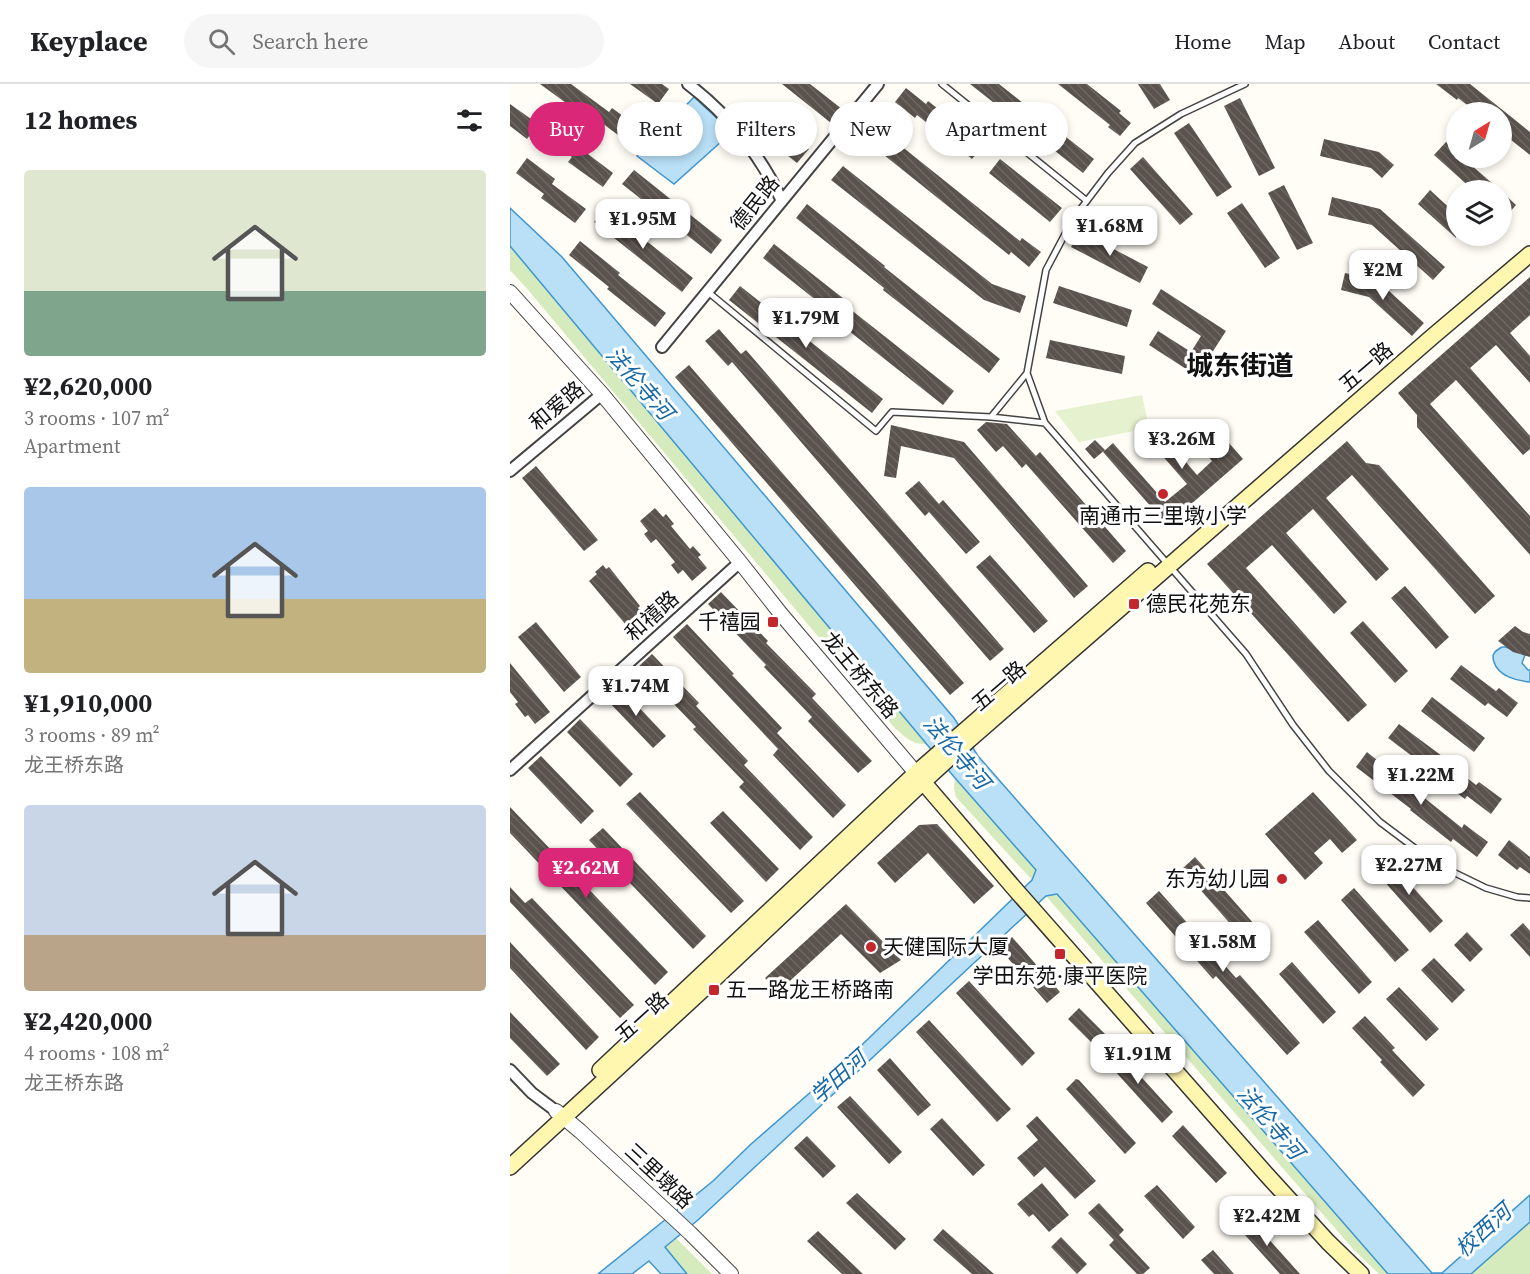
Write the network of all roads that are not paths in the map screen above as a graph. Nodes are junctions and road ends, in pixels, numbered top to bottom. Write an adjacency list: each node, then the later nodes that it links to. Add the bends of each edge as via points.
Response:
1 (688, 84): 5 (street, via 734,128 763,165)
2 (878, 84): 5 (street, 德民路)
3 (942, 84): 6 (lane)
4 (1245, 84): 6 (lane, via 1181,114 1135,143)
5 (782, 201): 10 (street, 德民路)
6 (1087, 201): 12 (lane, via 1046,270)
7 (1530, 242): 18 (main road, 五一路)
8 (1530, 254): 18 (main road, 五一路)
9 (510, 292): 13 (street, 龙王桥东路)
10 (708, 292): 11 (street, 德民路); 14 (lane, via 876,431 892,412)
11 (662, 347)
12 (1027, 373): 14 (lane); 15 (lane)
13 (602, 394): 16 (street, 和爱路); 17 (street, 龙王桥东路)
14 (991, 417): 15 (lane)
15 (1046, 423): 18 (lane)
16 (510, 471)
17 (740, 562): 19 (street, 和禧路); 20 (street, 龙王桥东路)
18 (1166, 562): 20 (main road, 五一路); 21 (lane, via 1246,654 1329,771 1380,822 1451,872 1486,888)
19 (510, 770)
20 (919, 778): 23 (main road, 五一路); 26 (main road, 龙王桥东路)
21 (1530, 898)
22 (510, 1070): 23 (street)
23 (560, 1114): 24 (main road, 五一路); 25 (main road, 五一路); 27 (street, 三里墩路)
24 (510, 1155)
25 (510, 1167)
26 (1328, 1242): 28 (main road, 龙王桥东路); 29 (main road, 龙王桥东路)
27 (731, 1274)
28 (1351, 1274)
29 (1361, 1274)

